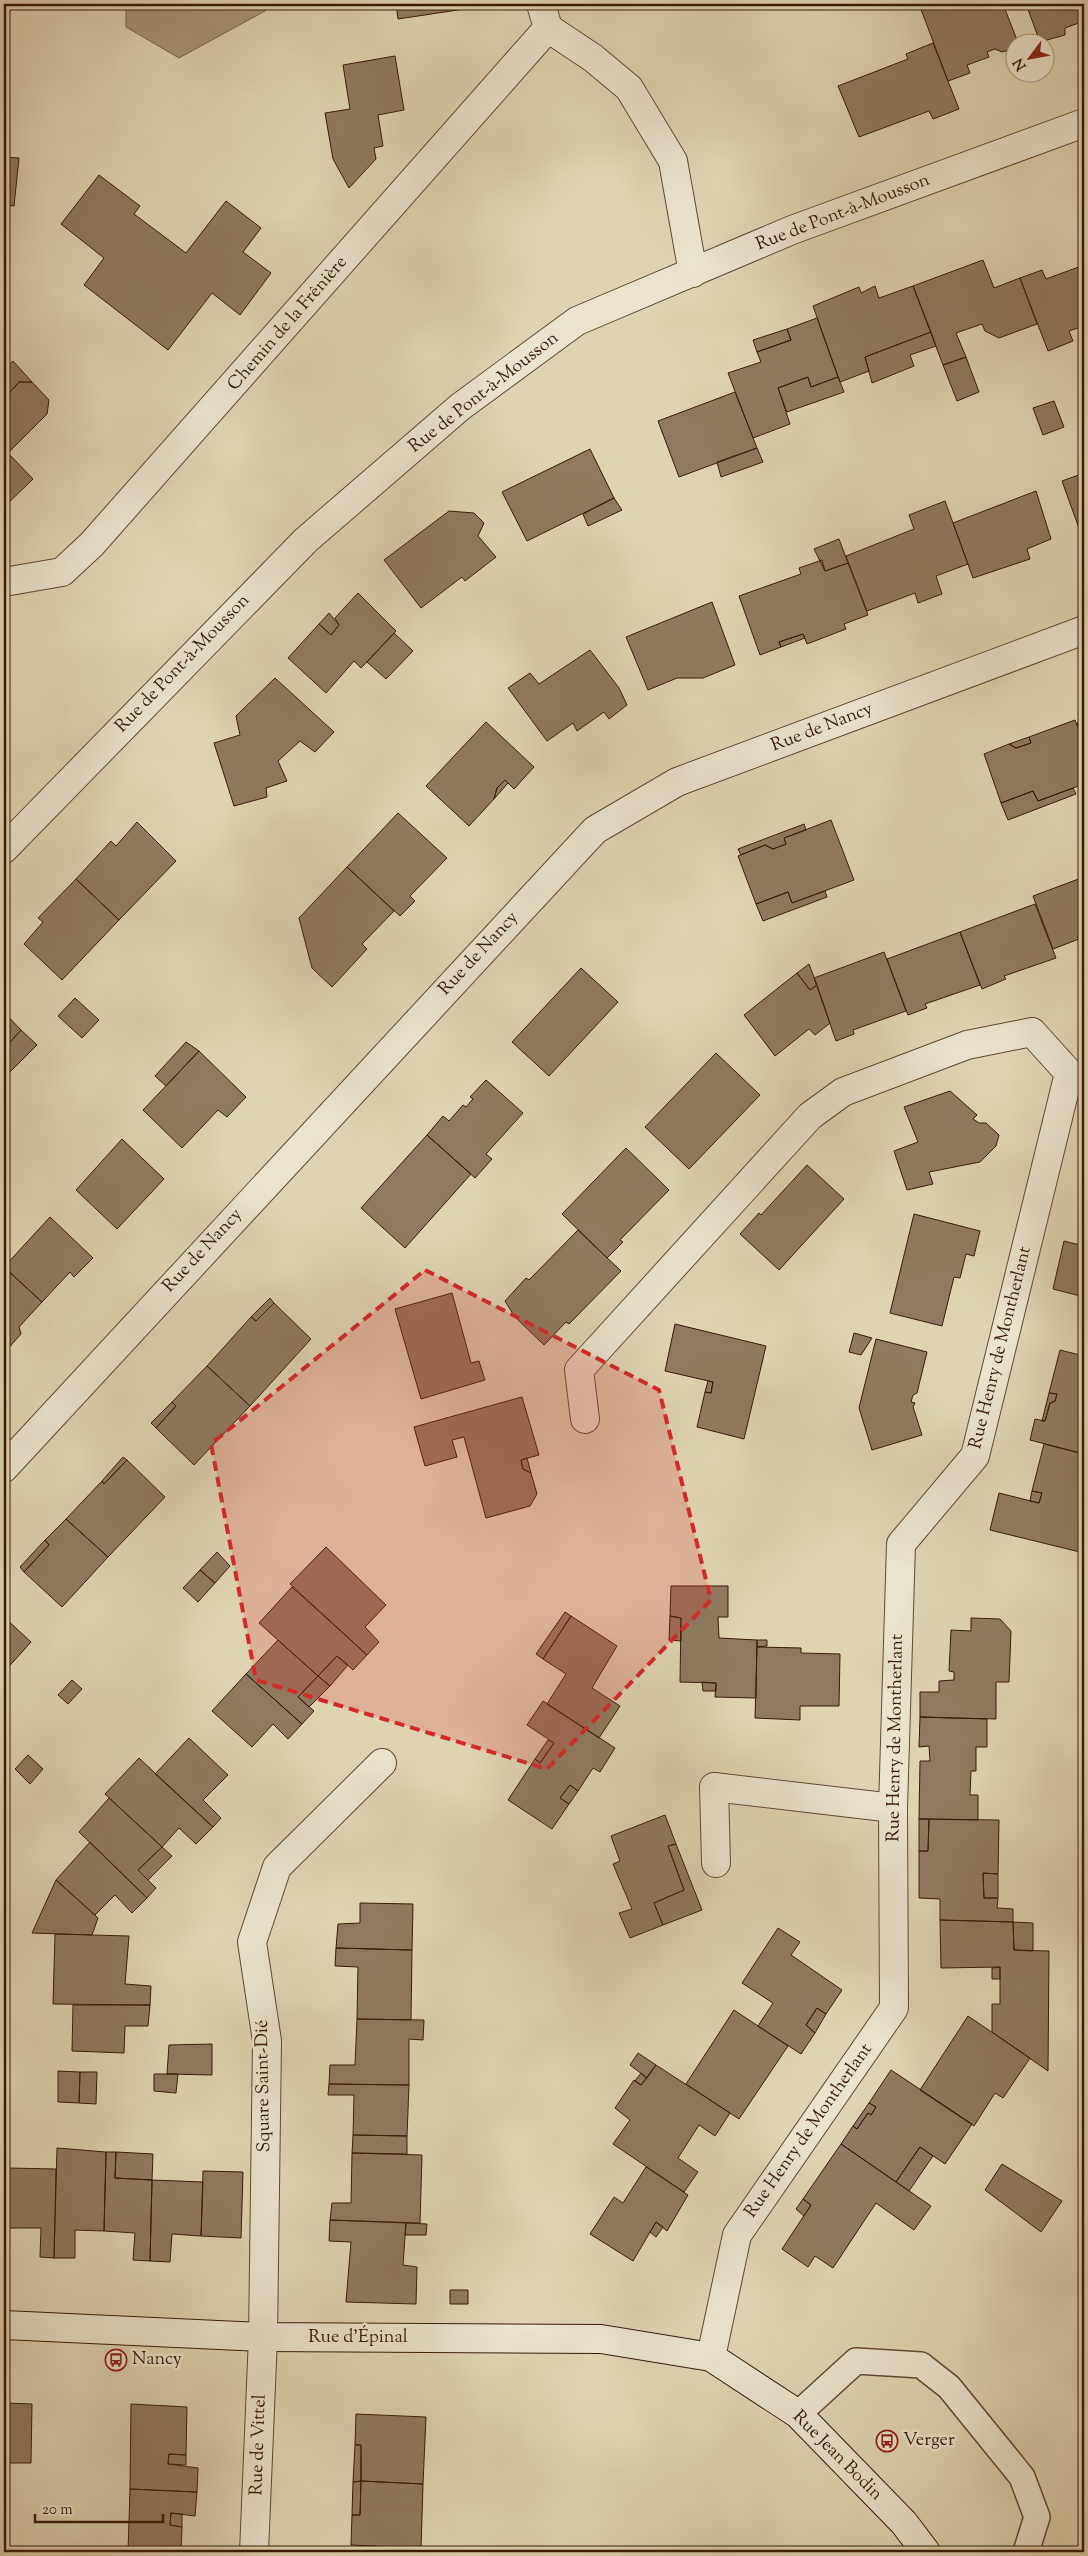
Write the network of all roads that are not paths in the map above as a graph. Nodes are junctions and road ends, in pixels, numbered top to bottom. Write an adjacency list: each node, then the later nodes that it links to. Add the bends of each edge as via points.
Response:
1 (544, 16): 3 (street, Chemin de la Frênière, via 629,88 674,161); 4 (street, Chemin de la Frênière, via 92,544 62,572)
2 (1084, 123): 3 (street, Rue de Pont-à-Mousson, via 792,230)
3 (693, 273): 6 (street, Rue de Pont-à-Mousson, via 577,321 460,407 306,540)
4 (4, 582)
5 (1084, 630): 8 (street, Rue de Nancy, via 678,782 595,830)
6 (4, 849)
7 (585, 1419): 10 (street, Rue Henry de Montherlant, via 579,1370 810,1116 843,1092 967,1045 1032,1032 1068,1073 975,1456 901,1544)
8 (4, 1468)
9 (382, 1763): 13 (street, Square Saint-Dié, via 277,1867 252,1942 267,2041)
10 (893, 1808): 11 (street, via 714,1787); 14 (street, Rue Henry de Montherlant, via 894,2008 737,2236)
11 (716, 1863)
12 (4, 2324): 13 (street, Rue d’Épinal)
13 (263, 2337): 14 (street, Rue d’Épinal, via 601,2339); 16 (street, Rue de Vittel)
14 (710, 2357): 15 (street, Rue Jean Bodin)
15 (798, 2414): 17 (street, Rue Jean Bodin, via 904,2523); 18 (lane, via 856,2361 921,2365 949,2387 1022,2478 1037,2517)
16 (254, 2552)
17 (926, 2552)
18 (1026, 2552)

